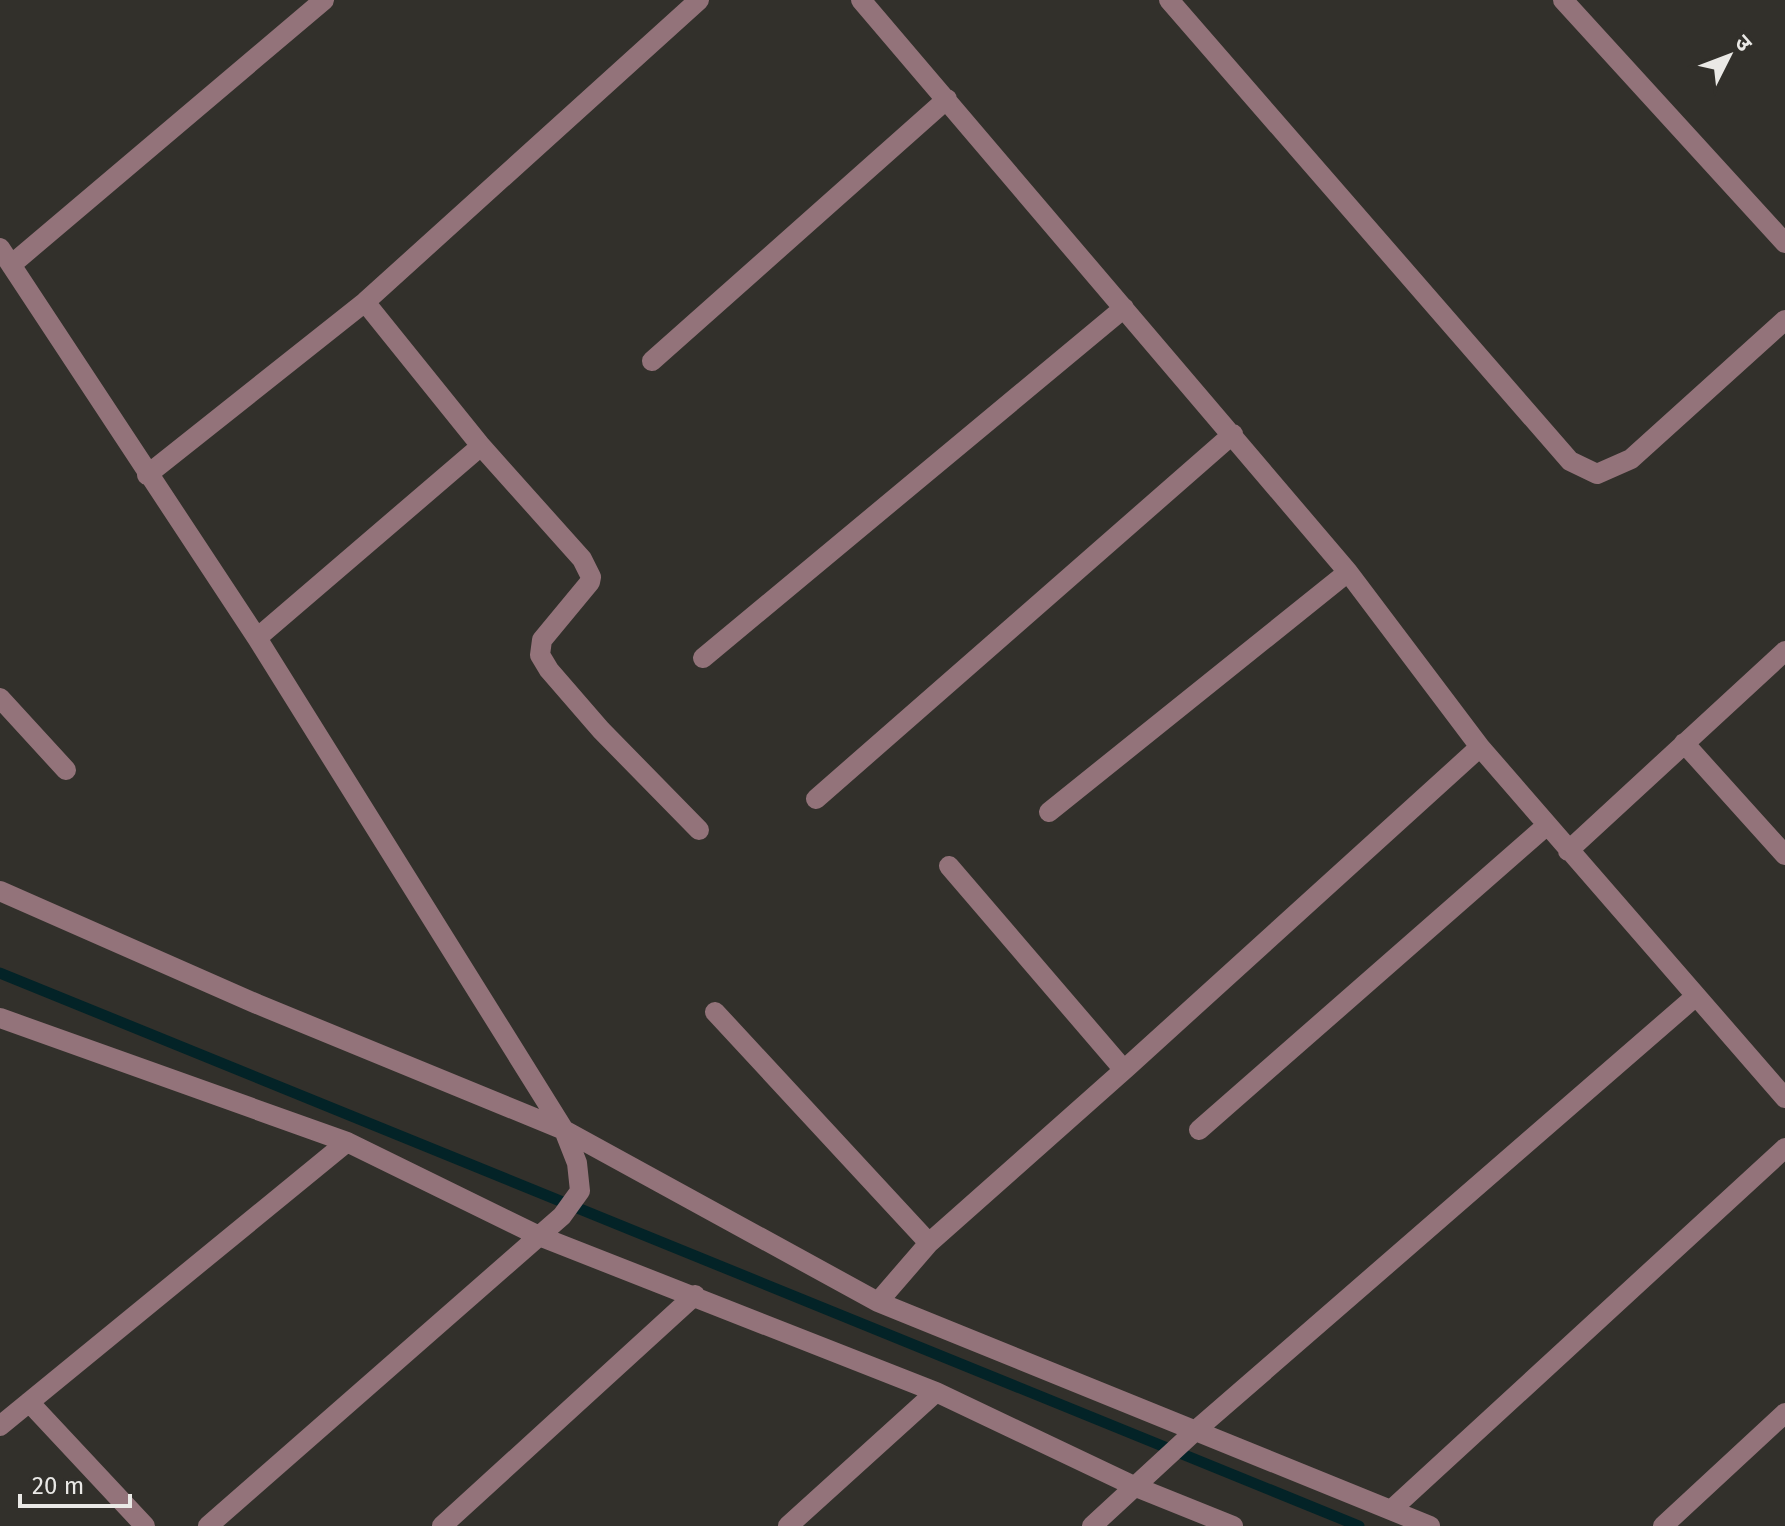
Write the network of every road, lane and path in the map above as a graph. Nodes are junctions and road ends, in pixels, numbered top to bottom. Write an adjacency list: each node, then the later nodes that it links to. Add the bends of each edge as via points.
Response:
1 (324, 0): 8 (street)
2 (699, 0): 9 (street)
3 (861, 0): 6 (street)
4 (1169, 0): 11 (street, via 1570,461 1597,474 1631,459)
5 (1563, 0): 7 (street)
6 (947, 99): 10 (street); 12 (street)
7 (1785, 243)
8 (6, 256): 15 (street)
9 (365, 302): 14 (street); 15 (street)
10 (1124, 308): 13 (street); 19 (street)
11 (1785, 320)
12 (652, 361)
13 (1233, 434): 16 (street); 24 (street)
14 (481, 446): 17 (street); 27 (street, via 582,559 591,577 542,640 542,659 601,730)
15 (147, 475): 17 (street)
16 (1348, 572): 22 (street); 25 (street)
17 (257, 638): 37 (street)
18 (1785, 651): 21 (street)
19 (703, 658)
20 (0, 698): 23 (street)
21 (1684, 743): 28 (street); 29 (street)
22 (1480, 747): 26 (street); 35 (street)
23 (66, 770)
24 (816, 799)
25 (1049, 812)
26 (1546, 826): 28 (street); 38 (street)
27 (699, 830)
28 (1568, 851): 32 (street)
29 (1785, 855)
30 (949, 866): 35 (street)
31 (0, 891): 37 (street)
32 (1696, 996): 36 (street); 49 (street)
33 (715, 1012): 42 (street)
34 (0, 1018): 39 (street)
35 (1124, 1070): 42 (street)
36 (1785, 1098)
37 (564, 1130): 41 (street, via 577,1163 580,1191); 44 (street)
38 (1199, 1130)
39 (347, 1142): 41 (street); 46 (street)
40 (1785, 1148): 51 (street)
41 (539, 1236): 43 (street); 53 (street)
42 (929, 1243): 44 (street)
43 (695, 1295): 45 (street); 54 (street)
44 (878, 1302): 49 (street)
45 (936, 1392): 50 (street); 55 (street)
46 (29, 1402): 48 (street); 52 (street)
47 (1785, 1413): 59 (street)
48 (0, 1426)
49 (1195, 1431): 50 (street); 51 (street)
50 (1136, 1487): 56 (street); 57 (street)
51 (1391, 1510): 58 (street)
52 (145, 1526)
53 (208, 1526)
54 (442, 1526)
55 (788, 1526)
56 (1092, 1526)
57 (1233, 1526)
58 (1430, 1526)
59 (1663, 1526)

